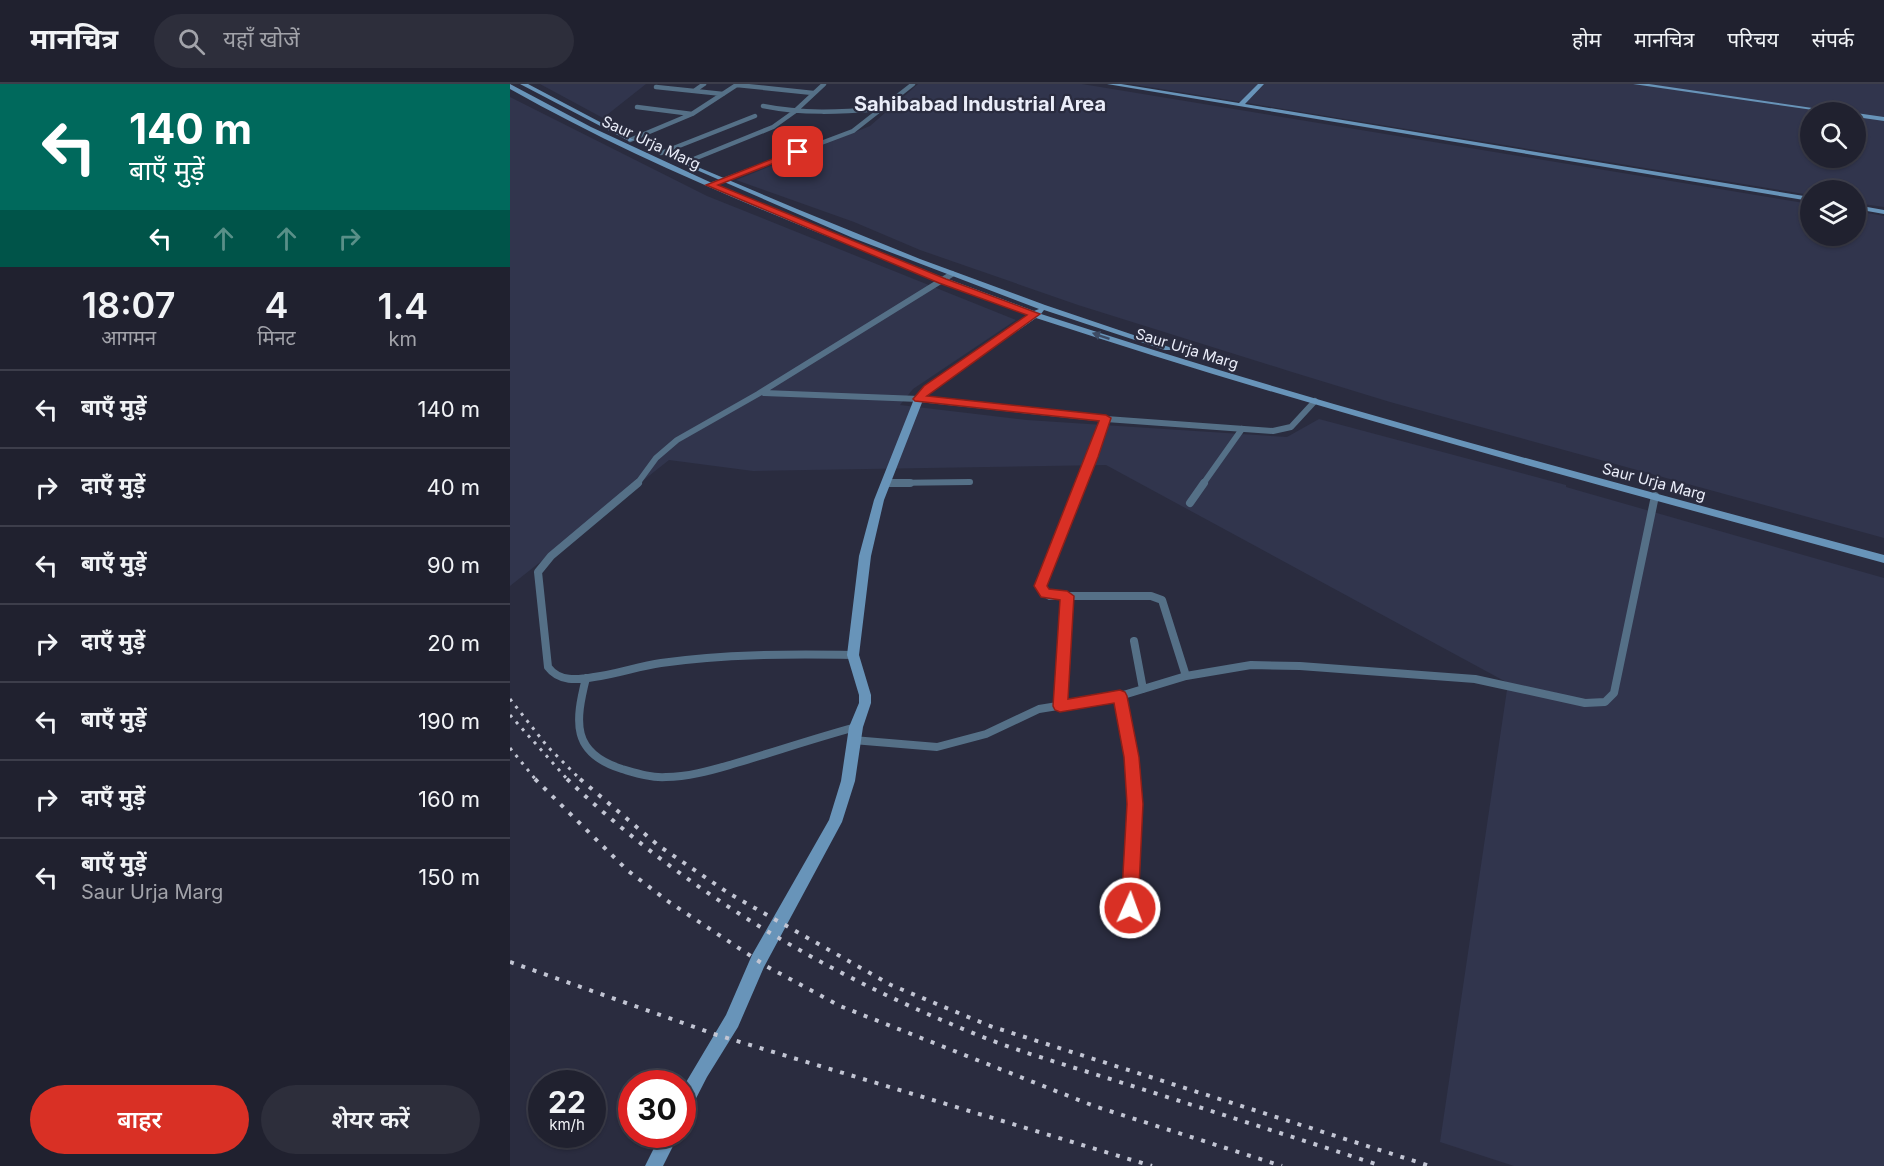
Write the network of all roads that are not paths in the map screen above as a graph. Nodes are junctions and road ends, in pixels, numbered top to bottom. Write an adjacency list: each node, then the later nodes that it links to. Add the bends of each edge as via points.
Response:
1 (523, 84): 26 (street, Saur Urja Marg)
2 (685, 84): 12 (street)
3 (704, 84): 13 (street)
4 (824, 84): 14 (street)
5 (912, 84): 20 (street)
6 (1110, 84): 16 (street)
7 (1261, 84): 16 (street)
8 (1636, 84): 19 (street)
9 (737, 85): 14 (street); 15 (street)
10 (510, 86): 27 (street, Saur Urja Marg)
11 (656, 87): 12 (street)
12 (678, 90): 13 (street)
13 (694, 91): 15 (street)
14 (813, 93): 21 (street)
15 (723, 94): 22 (street)
16 (1241, 105): 33 (street)
17 (763, 106): 21 (street)
18 (637, 107): 22 (street)
19 (1800, 107)
20 (882, 109): 21 (street, via 830,114); 31 (street, via 853,131)
21 (794, 112): 30 (street, via 773,127)
22 (692, 114): 28 (street)
23 (755, 116): 29 (street)
24 (1866, 116): 25 (street)
25 (1884, 119)
26 (592, 121): 27 (street); 28 (street, Saur Urja Marg)
27 (581, 125): 32 (street, Saur Urja Marg)
28 (630, 140): 29 (street, Saur Urja Marg)
29 (661, 153): 30 (street, Saur Urja Marg)
30 (684, 164): 31 (street, Saur Urja Marg)
31 (723, 180): 32 (street); 36 (street, Saur Urja Marg)
32 (711, 185): 37 (street, Saur Urja Marg)
33 (1800, 198)
34 (1866, 209): 35 (street)
35 (1884, 212)
36 (952, 274): 37 (street); 38 (street, Saur Urja Marg)
37 (943, 281): 39 (street, Saur Urja Marg); 40 (street)
38 (1044, 309): 39 (street); 49 (street, Saur Urja Marg, via 1311,393)
39 (1035, 314): 41 (street); 42 (street, Saur Urja Marg, one-way to 39)
40 (758, 394): 41 (street); 55 (street, via 666,448 633,489 543,563 537,578 548,667 560,678)
41 (919, 399): 43 (street); 46 (street)
42 (1315, 401): 44 (street, via 1291,427 1273,431); 47 (street, Saur Urja Marg)
43 (1106, 418): 44 (street); 51 (street, via 1040,586 1045,594)
44 (1242, 429): 48 (street)
45 (970, 482): 46 (street)
46 (886, 483): 53 (street, via 865,556)
47 (1655, 496): 50 (street, Saur Urja Marg); 54 (street, via 1614,693 1605,702 1585,703 1475,679 1300,666 1251,665)
48 (1190, 503)
49 (1884, 551)
50 (1884, 559)
51 (1067, 596): 54 (street, via 1151,596 1162,600); 58 (street)
52 (1134, 641): 56 (street)
53 (853, 655): 55 (street, via 710,657); 59 (street, via 865,694)
54 (1186, 676): 56 (street)
55 (586, 678): 59 (street, via 578,714 585,750 610,767 649,776 675,776 726,765 817,736)
56 (1143, 689): 57 (street)
57 (1120, 696): 58 (street); 60 (street, via 1132,757 1135,804)
58 (1060, 706): 59 (street, via 1029,712 986,734 937,747)
59 (855, 733): 61 (street, via 848,781 835,822 758,961 732,1021)
60 (1130, 908)
61 (696, 1081)
62 (663, 1148): 63 (street)
63 (654, 1166)

